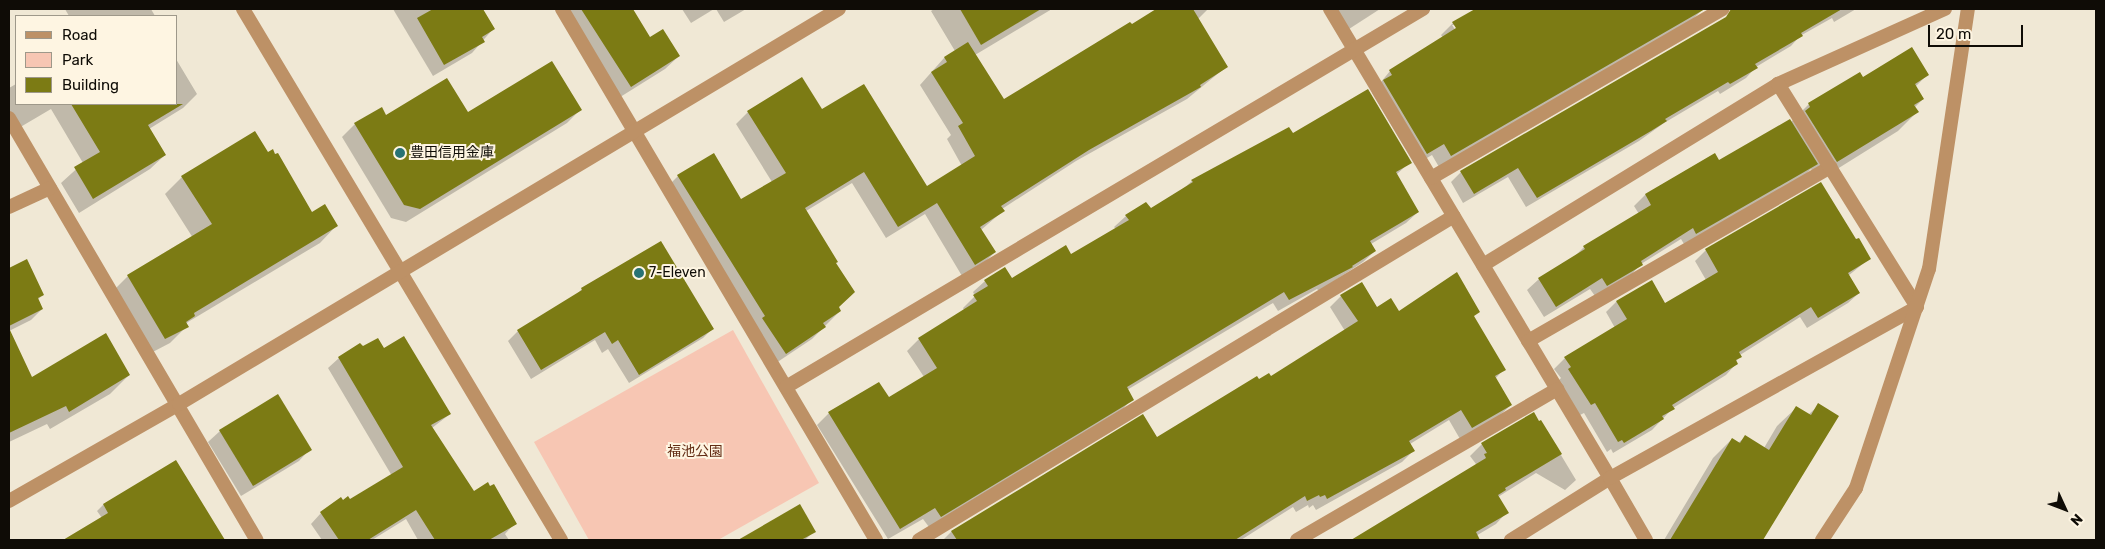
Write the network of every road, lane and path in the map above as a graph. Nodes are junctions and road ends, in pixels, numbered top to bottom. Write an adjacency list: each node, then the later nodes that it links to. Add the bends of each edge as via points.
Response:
1 (243, 9): 19 (street)
2 (562, 9): 12 (street)
3 (839, 9): 12 (street)
4 (1330, 9): 9 (street)
5 (1422, 9): 9 (street)
6 (1722, 9): 14 (street)
7 (1945, 9): 10 (street)
8 (1968, 9): 20 (street, via 1930,269)
9 (1354, 50): 14 (street); 22 (street)
10 (1778, 84): 13 (street); 18 (street)
11 (9, 118): 15 (street)
12 (634, 131): 19 (street); 22 (street)
13 (1830, 167): 20 (street); 21 (street)
14 (1431, 178): 17 (street)
15 (50, 188): 16 (street); 24 (street)
16 (9, 207)
17 (1454, 216): 18 (street); 30 (street)
18 (1483, 265): 21 (street)
19 (400, 270): 24 (street); 28 (street)
20 (1917, 307): 25 (street); 34 (street, via 1856,488)
21 (1528, 341): 23 (street)
22 (786, 388): 29 (street)
23 (1557, 388): 25 (street); 31 (street)
24 (179, 404): 26 (street); 27 (street)
25 (1610, 478): 32 (street); 33 (street)
26 (9, 501)
27 (257, 540)
28 (561, 540)
29 (876, 540)
30 (919, 540)
31 (1297, 540)
32 (1511, 540)
33 (1646, 540)
34 (1822, 540)

